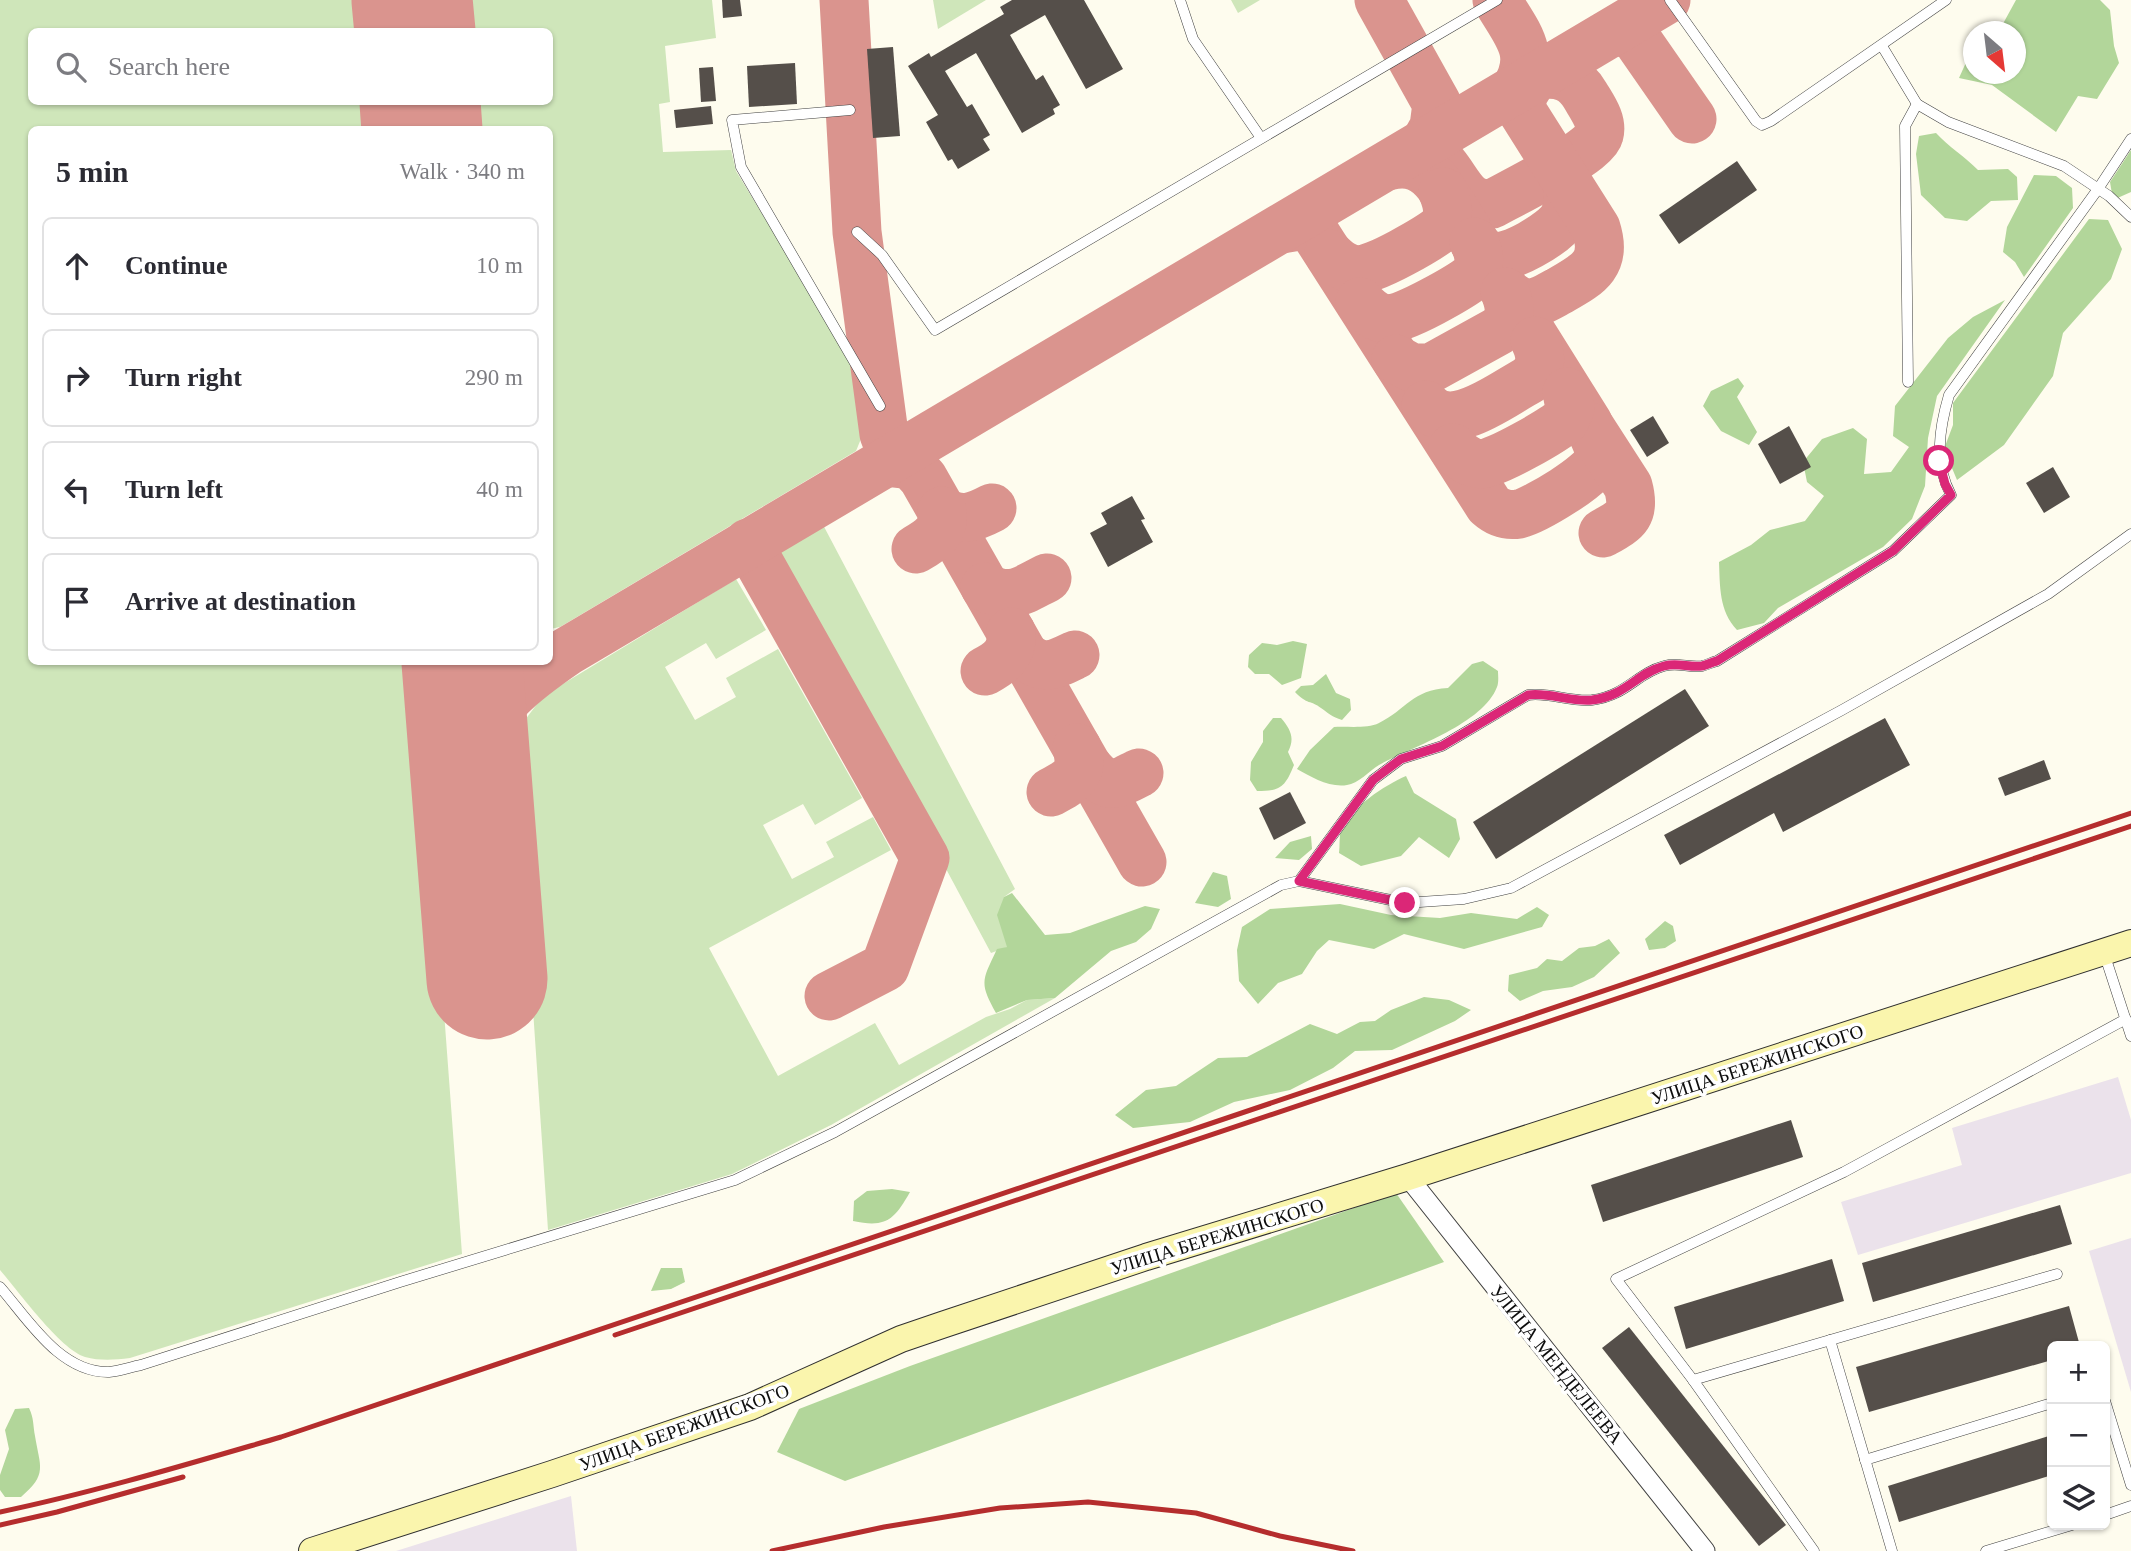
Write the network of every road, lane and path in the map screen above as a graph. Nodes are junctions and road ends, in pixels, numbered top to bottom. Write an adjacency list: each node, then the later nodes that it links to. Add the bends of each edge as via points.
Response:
1 (1180, 0): 8 (lane, via 1193,39)
2 (1497, 0): 8 (lane)
3 (1670, 0): 5 (lane, via 1762,125)
4 (1946, 0): 5 (lane)
5 (1881, 46): 6 (lane)
6 (1917, 104): 10 (lane, via 1948,122 2064,166); 13 (lane, via 1905,126)
7 (850, 110): 14 (lane, via 732,120 741,167)
8 (1261, 138): 12 (lane, via 935,330 882,255)
9 (2131, 139): 10 (lane)
10 (2098, 189): 11 (lane); 16 (lane, via 1949,395 1939,461 1951,495 1893,551 1717,661 1700,667 1661,666 1614,695 1591,700 1528,695 1442,746 1401,759 1373,780)
11 (2131, 217)
12 (858, 232)
13 (1908, 382)
14 (880, 406)
15 (2131, 534): 16 (lane, via 2048,594 1511,888 1464,899 1405,903)
16 (1299, 881): 23 (lane, via 1281,885 835,1132 735,1180 595,1224 108,1372 81,1366 53,1350)
17 (2131, 943): 18 (main road, УЛИЦА БЕРЕЖИНСКОГО)
18 (2103, 951): 19 (lane); 21 (main road, УЛИЦА БЕРЕЖИНСКОГО)
19 (2126, 1019): 20 (lane); 25 (lane, via 1844,1172 1616,1279)
20 (2131, 1036)
21 (1408, 1177): 33 (main road, УЛИЦА БЕРЕЖИНСКОГО, via 942,1325 750,1407); 34 (street, УЛИЦА МЕНДЕЛЕЕВА)
22 (2057, 1273): 24 (lane)
23 (0, 1287)
24 (1830, 1340): 25 (lane); 28 (lane)
25 (1693, 1380): 35 (lane)
26 (2049, 1404): 28 (lane)
27 (2106, 1404): 29 (lane)
28 (1865, 1460): 36 (lane)
29 (2131, 1485)
30 (2131, 1506): 31 (lane)
31 (2110, 1512)
32 (2055, 1530): 37 (lane)
33 (312, 1551)
34 (1706, 1551)
35 (1814, 1551)
36 (1892, 1551)
37 (1986, 1551)

